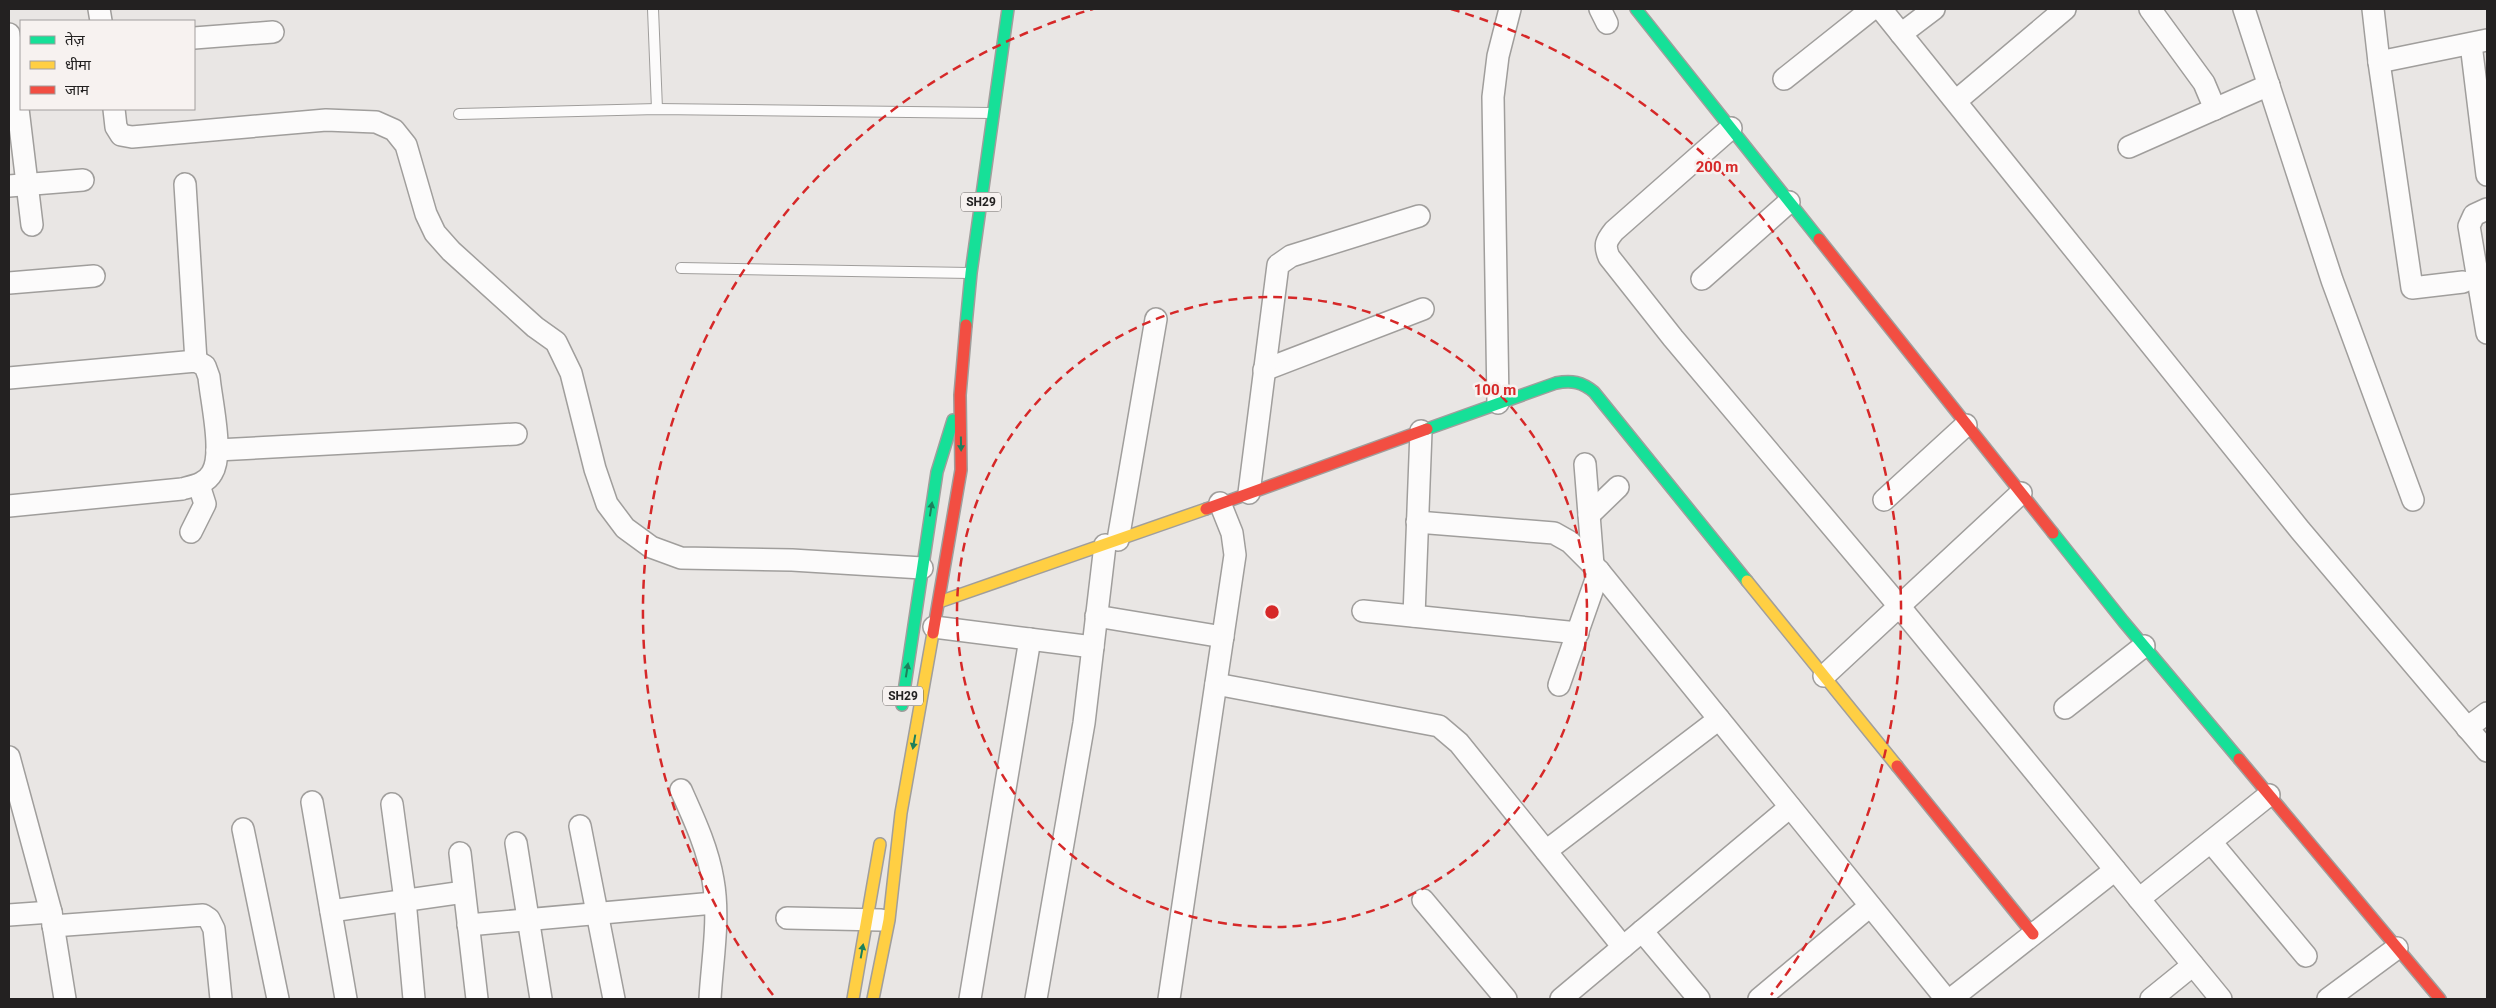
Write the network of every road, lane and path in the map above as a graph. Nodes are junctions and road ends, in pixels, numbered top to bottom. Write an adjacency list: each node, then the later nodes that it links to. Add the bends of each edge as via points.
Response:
1 (653, 9): 21 (lane)
2 (1008, 9): 24 (street, SH29)
3 (1510, 9): 49 (street, via 1498,56 1493,98)
4 (1636, 9): 26 (street)
5 (1872, 9): 18 (street)
6 (1881, 9): 14 (street)
7 (1934, 9): 14 (street)
8 (2065, 9): 20 (street)
9 (2150, 9): 22 (street, via 2204,83)
10 (2244, 9): 19 (street)
11 (2373, 9): 17 (street)
12 (274, 32): 15 (street)
13 (9, 34): 31 (street)
14 (1901, 34): 20 (street)
15 (195, 38)
16 (2479, 42): 17 (street); 28 (street)
17 (2379, 62): 40 (street, via 2412,288)
18 (1784, 79)
19 (2269, 85): 22 (street); 60 (street, via 2332,280)
20 (1956, 102): 87 (street, via 2300,530)
21 (657, 109): 24 (lane); 25 (lane)
22 (2215, 109): 27 (street)
23 (114, 110): 67 (street, via 120,135 132,137 326,120 376,122 394,130 406,145 426,214 435,233 458,258 556,342 571,373 594,469 607,504 625,528 651,547 681,558 792,560)
24 (993, 113): 37 (street, SH29)
25 (459, 114)
26 (1731, 128): 32 (street); 70 (street, via 1614,231 1606,240 1605,248 1673,338)
27 (2129, 147)
28 (2487, 175)
29 (83, 180): 31 (street)
30 (185, 184): 45 (street)
31 (18, 185): 35 (street)
32 (1789, 202): 39 (street); 50 (street)
33 (2487, 209): 44 (street, via 2474,215 2469,226)
34 (1419, 216): 46 (street, via 1291,256 1278,265)
35 (32, 225)
36 (681, 268): 37 (lane)
37 (971, 273): 48 (street, SH29)
38 (94, 276): 41 (street)
39 (1702, 279)
40 (2463, 282)
41 (9, 284)
42 (1423, 309): 46 (street)
43 (1156, 319): 66 (street)
44 (2487, 333)
45 (196, 361): 47 (street); 53 (street, via 205,366 209,376)
46 (1264, 370): 57 (street)
47 (9, 378)
48 (960, 395): 67 (street, SH29, one-way to 48, via 937,472); 69 (street, SH29, one-way to 69, via 961,470)
49 (1498, 403): 51 (street); 80 (street, via 1556,382 1583,382)
50 (1966, 425): 58 (street); 59 (street)
51 (1421, 431): 57 (street); 64 (street)
52 (516, 434): 53 (street)
53 (216, 450): 55 (street, via 218,460 212,474)
54 (1585, 464): 63 (street)
55 (199, 485): 62 (street); 65 (street, via 205,504)
56 (1618, 487): 63 (street)
57 (1249, 493): 61 (street)
58 (2021, 493): 70 (street); 79 (street)
59 (1884, 500)
60 (2413, 500)
61 (1220, 503): 66 (street); 76 (street, via 1232,533 1235,555)
62 (9, 506)
63 (1589, 515): 68 (street)
64 (1417, 522): 68 (street, via 1554,534 1570,542); 73 (street)
65 (191, 532)
66 (1112, 543): 69 (street); 72 (street)
67 (922, 568): 85 (street, SH29, one-way to 67)
68 (1596, 568): 75 (street); 86 (street)
69 (939, 602): 74 (street, SH29)
70 (1899, 606): 80 (street); 102 (street)
71 (1364, 611): 73 (street)
72 (1096, 616): 76 (street); 78 (street)
73 (1414, 616): 75 (street)
74 (934, 627): 77 (street); 116 (street, SH29, one-way to 116, via 902,813)
75 (1578, 633): 82 (street)
76 (1223, 637): 81 (street)
77 (1030, 638): 78 (street); 135 (street)
78 (1093, 646): 136 (street, via 1084,723)
79 (2144, 646): 83 (street); 91 (street)
80 (1824, 676): 119 (street)
81 (1216, 684): 100 (street, via 1440,726 1459,743); 137 (street)
82 (1559, 685)
83 (2065, 708)
84 (2487, 714): 87 (street)
85 (900, 716)
86 (1719, 719): 94 (street); 100 (street)
87 (2467, 728): 88 (street)
88 (2487, 751)
89 (9, 757): 113 (street)
90 (681, 790): 107 (street, via 705,846 714,881)
91 (2269, 795): 98 (street); 121 (street)
92 (312, 802): 109 (street)
93 (392, 804): 105 (street)
94 (1790, 807): 108 (street); 118 (street)
95 (580, 826): 110 (street)
96 (243, 828): 126 (street)
97 (882, 833): 115 (street)
98 (2211, 842): 104 (street); 122 (street)
99 (516, 843): 114 (street)
100 (1546, 851): 120 (street)
101 (460, 853): 103 (street)
102 (2115, 870): 104 (street); 119 (street)
103 (464, 892): 105 (street); 117 (street)
104 (2139, 899): 123 (street)
105 (405, 900): 109 (street); 128 (street)
106 (1423, 900): 138 (street)
107 (714, 903): 110 (street); 132 (street)
108 (1870, 906): 141 (street); 142 (street)
109 (331, 911): 127 (street)
110 (597, 913): 114 (street); 131 (street)
111 (9, 916): 113 (street)
112 (787, 918): 115 (street)
113 (52, 919): 124 (street); 125 (street, via 203,915 214,929)
114 (528, 919): 117 (street); 130 (street)
115 (868, 919): 116 (street); 133 (street, one-way to 115)
116 (889, 920): 134 (street, SH29)
117 (468, 925): 129 (street)
118 (1642, 931): 120 (street); 140 (street)
119 (2033, 934): 143 (street)
120 (1623, 947): 139 (street)
121 (2397, 948): 146 (street); 147 (street)
122 (2306, 956)
123 (2193, 965): 144 (street); 145 (street)
124 (65, 999)
125 (221, 999)
126 (278, 999)
127 (346, 999)
128 (414, 999)
129 (477, 999)
130 (541, 999)
131 (614, 999)
132 (710, 999)
133 (853, 999)
134 (873, 999)
135 (970, 999)
136 (1036, 999)
137 (1169, 999)
138 (1506, 999)
139 (1561, 999)
140 (1700, 999)
141 (1759, 999)
142 (1946, 999)
143 (1951, 999)
144 (2151, 999)
145 (2221, 999)
146 (2328, 999)
147 (2440, 999)

